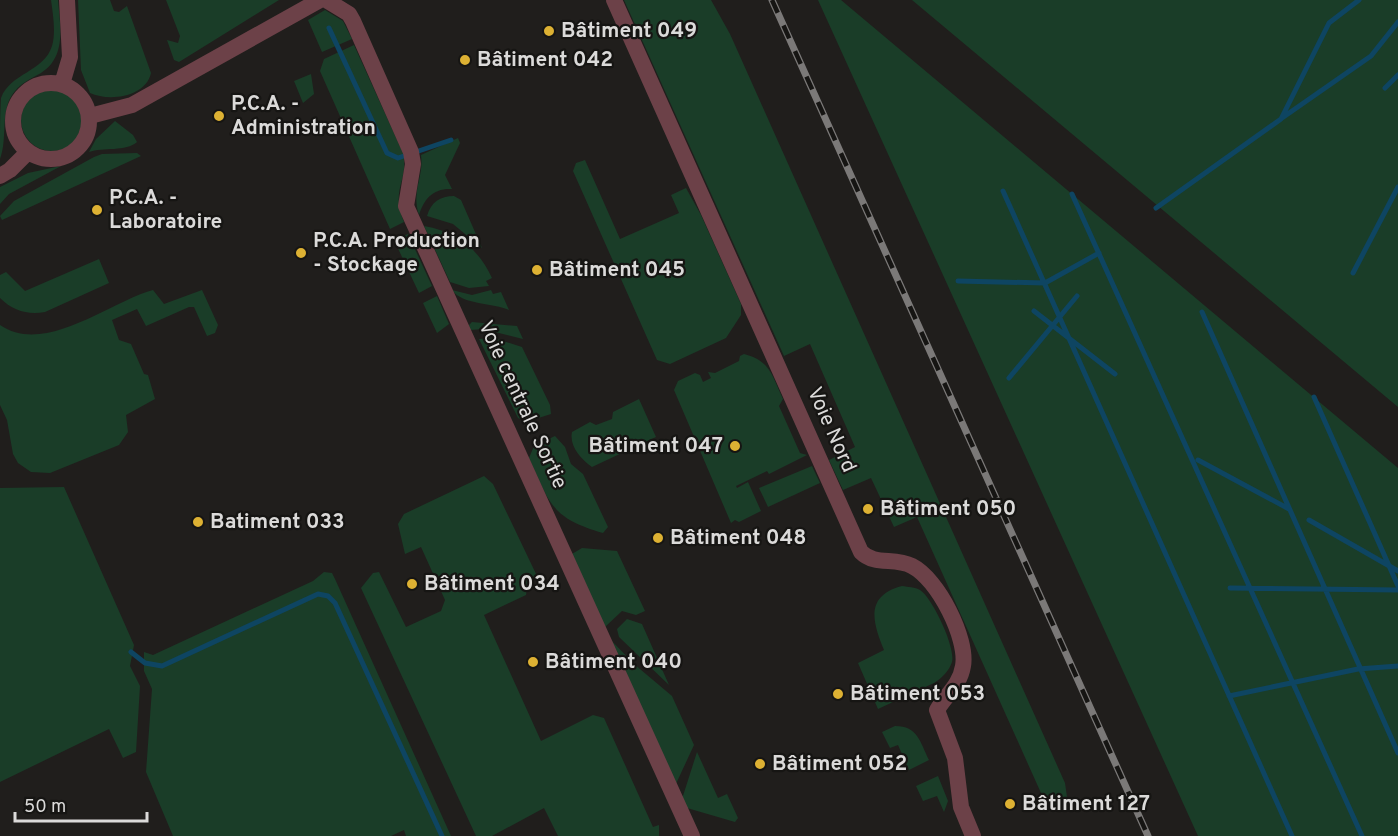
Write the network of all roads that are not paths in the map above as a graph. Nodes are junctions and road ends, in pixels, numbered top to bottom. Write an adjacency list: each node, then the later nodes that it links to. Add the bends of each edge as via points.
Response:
1 (67, 0): 5 (street, via 70,57)
2 (320, 0): 6 (street, via 132,105)
3 (327, 0): 9 (street, Voie centrale Sortie, via 353,21 412,155 406,206)
4 (614, 0): 10 (street, Voie Nord, via 861,552 871,560 915,567 939,593 958,632 963,665 959,679 937,710 955,758 961,807)
5 (62, 84): 6 (street, via 81,97); 7 (street, via 34,86 19,99 13,127)
6 (90, 116): 7 (street, via 86,136 74,151 51,160)
7 (28, 152): 8 (street)
8 (0, 176)
9 (692, 836)
10 (973, 836)

